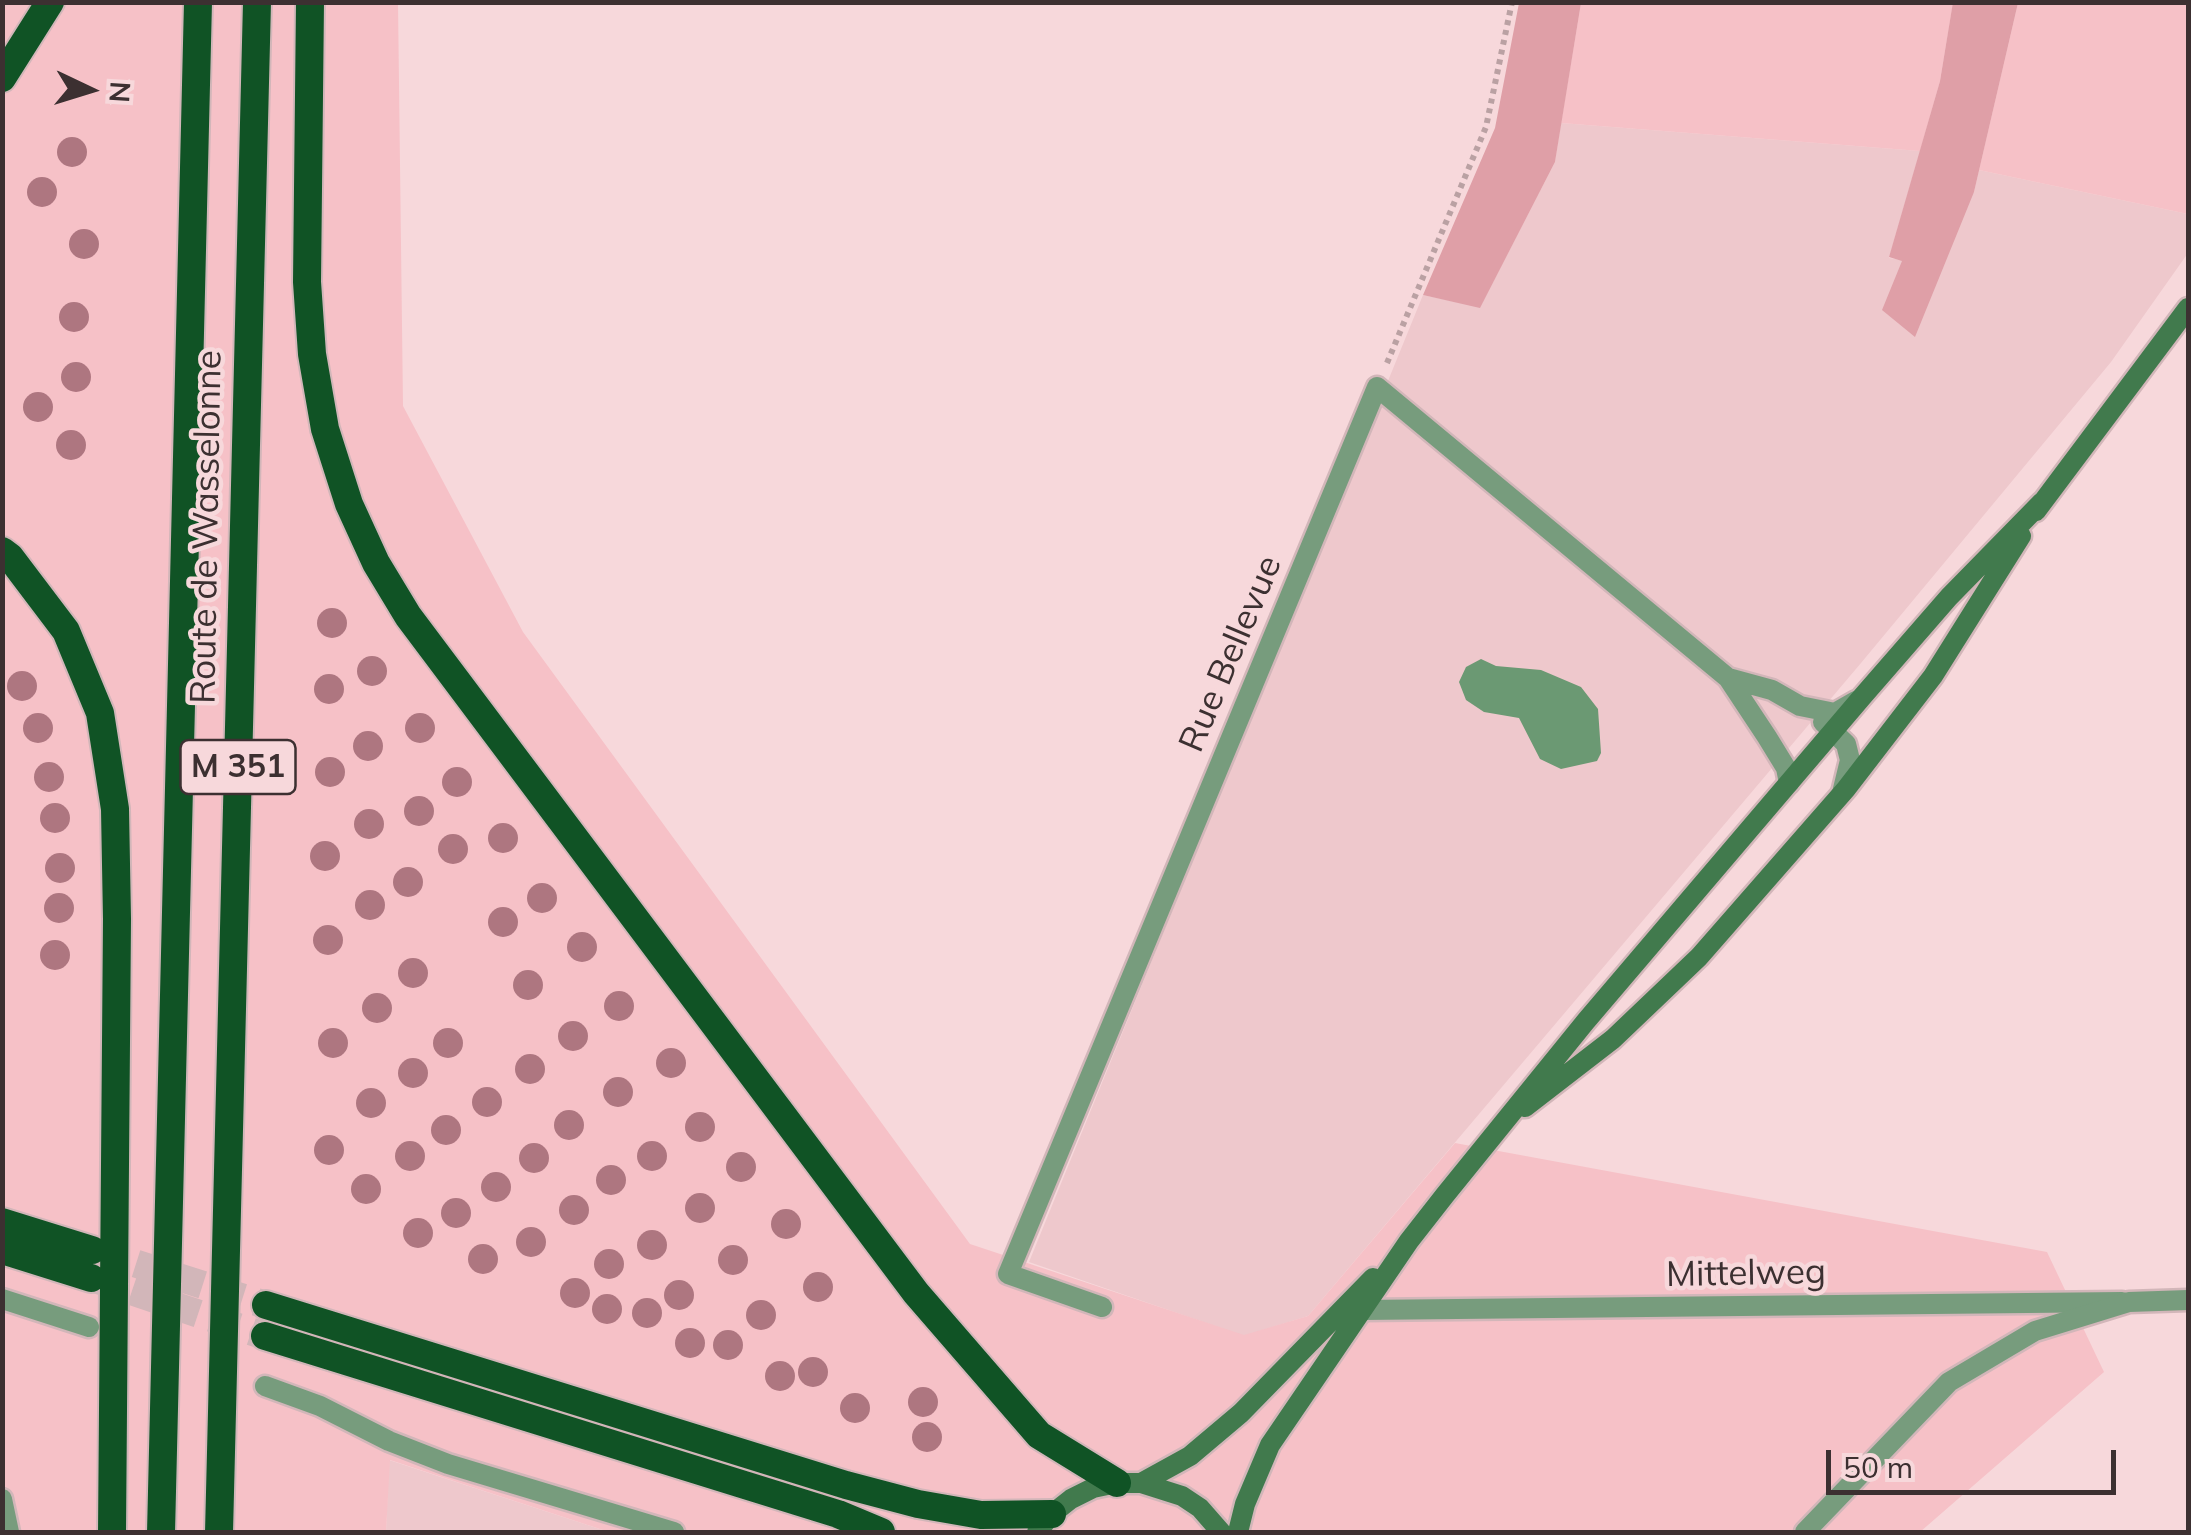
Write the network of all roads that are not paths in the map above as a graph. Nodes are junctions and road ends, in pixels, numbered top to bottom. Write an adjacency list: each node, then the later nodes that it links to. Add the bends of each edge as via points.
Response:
1 (50, 2): 5 (highway)
2 (198, 2): 33 (highway, Route de Wasselonne / M 351)
3 (258, 2): 34 (highway, Route de Wasselonne / M 351)
4 (310, 2): 28 (highway, via 312,354 325,430 376,564 408,616 916,1293 1039,1435)
5 (2, 78)
6 (2188, 308): 7 (main road)
7 (2042, 502): 10 (main road); 14 (main road, via 1934,676)
8 (2, 551): 32 (highway, via 66,631 100,714 114,809)
9 (1728, 678): 11 (street); 13 (street); 23 (street, Rue Bellevue, via 1377,387 1008,1274)
10 (1862, 697): 11 (street, via 1836,713); 12 (main road)
11 (1800, 706): 12 (street)
12 (1836, 731): 13 (main road); 14 (street, via 1850,760)
13 (1789, 783): 15 (main road)
14 (1842, 793): 15 (main road, via 1699,957 1614,1038)
15 (1496, 1130): 17 (main road)
16 (2, 1222): 18 (highway, via 91,1264)
17 (1409, 1241): 24 (main road); 28 (main road, via 1241,1413 1190,1456)
18 (2, 1250)
19 (2, 1299): 25 (street)
20 (2188, 1300): 21 (street, Mittelweg)
21 (2130, 1302): 24 (street, Mittelweg); 39 (street, Mittelweg, via 2035,1330 1949,1382)
22 (266, 1305): 30 (highway, via 846,1485 918,1504)
23 (1102, 1307)
24 (1362, 1310): 38 (main road, via 1270,1445)
25 (89, 1327)
26 (265, 1336): 36 (highway)
27 (265, 1386): 35 (street, via 448,1464)
28 (1129, 1483): 30 (main road, via 1082,1493); 37 (main road, via 1182,1496)
29 (2, 1499): 31 (street)
30 (1044, 1523)
31 (9, 1532)
32 (112, 1532)
33 (161, 1532)
34 (219, 1532)
35 (674, 1532)
36 (881, 1532)
37 (1221, 1532)
38 (1238, 1532)
39 (1805, 1532)

